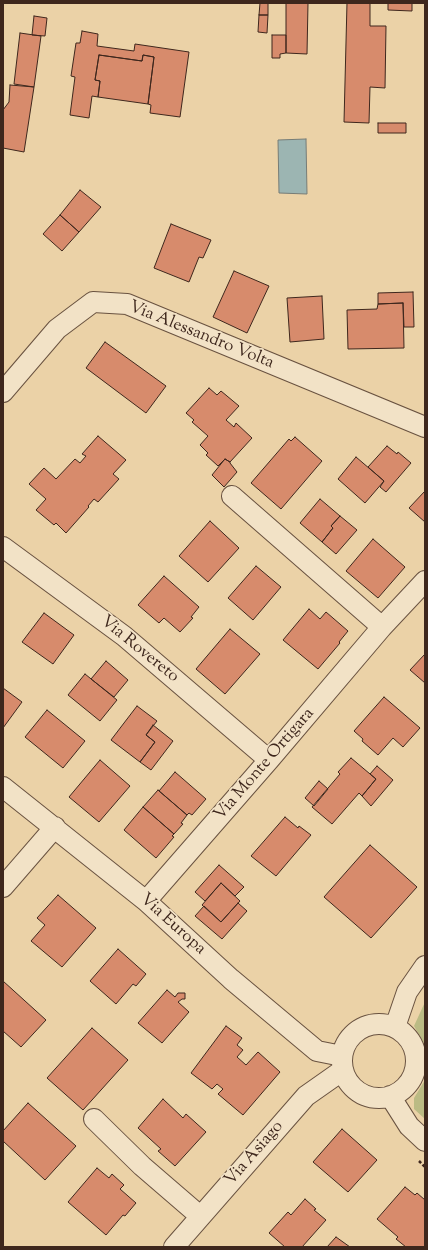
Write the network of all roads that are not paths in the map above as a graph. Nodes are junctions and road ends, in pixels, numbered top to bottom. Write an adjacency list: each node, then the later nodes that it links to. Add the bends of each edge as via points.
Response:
1 (3, 392): 2 (street, Via Alessandro Volta, via 57,328 93,302 127,304)
2 (425, 427)
3 (232, 496): 6 (street)
4 (3, 547): 7 (street, Via Rovereto, via 124,636)
5 (425, 581): 6 (street, Via Monte Ortigara)
6 (382, 627): 7 (street, Via Monte Ortigara)
7 (269, 760): 11 (street, Via Monte Ortigara)
8 (3, 787): 9 (street, Via Europa)
9 (55, 827): 10 (street); 11 (street, Via Europa)
10 (3, 887)
11 (146, 901): 15 (street, Via Europa, via 231,979 317,1051)
12 (425, 966): 13 (street, via 407,992)
13 (395, 1026): 14 (street, via 406,1034); 15 (street, via 378,1023 361,1028 348,1040)
14 (421, 1057): 16 (street, via 405,1088)
15 (342, 1063): 16 (street, via 350,1084 361,1093 375,1098); 19 (street, Via Asiago, via 306,1096)
16 (390, 1096): 18 (street, via 409,1126)
17 (94, 1119): 19 (street, via 142,1166)
18 (424, 1139)
19 (200, 1216): 20 (street, Via Asiago)
20 (174, 1247)

